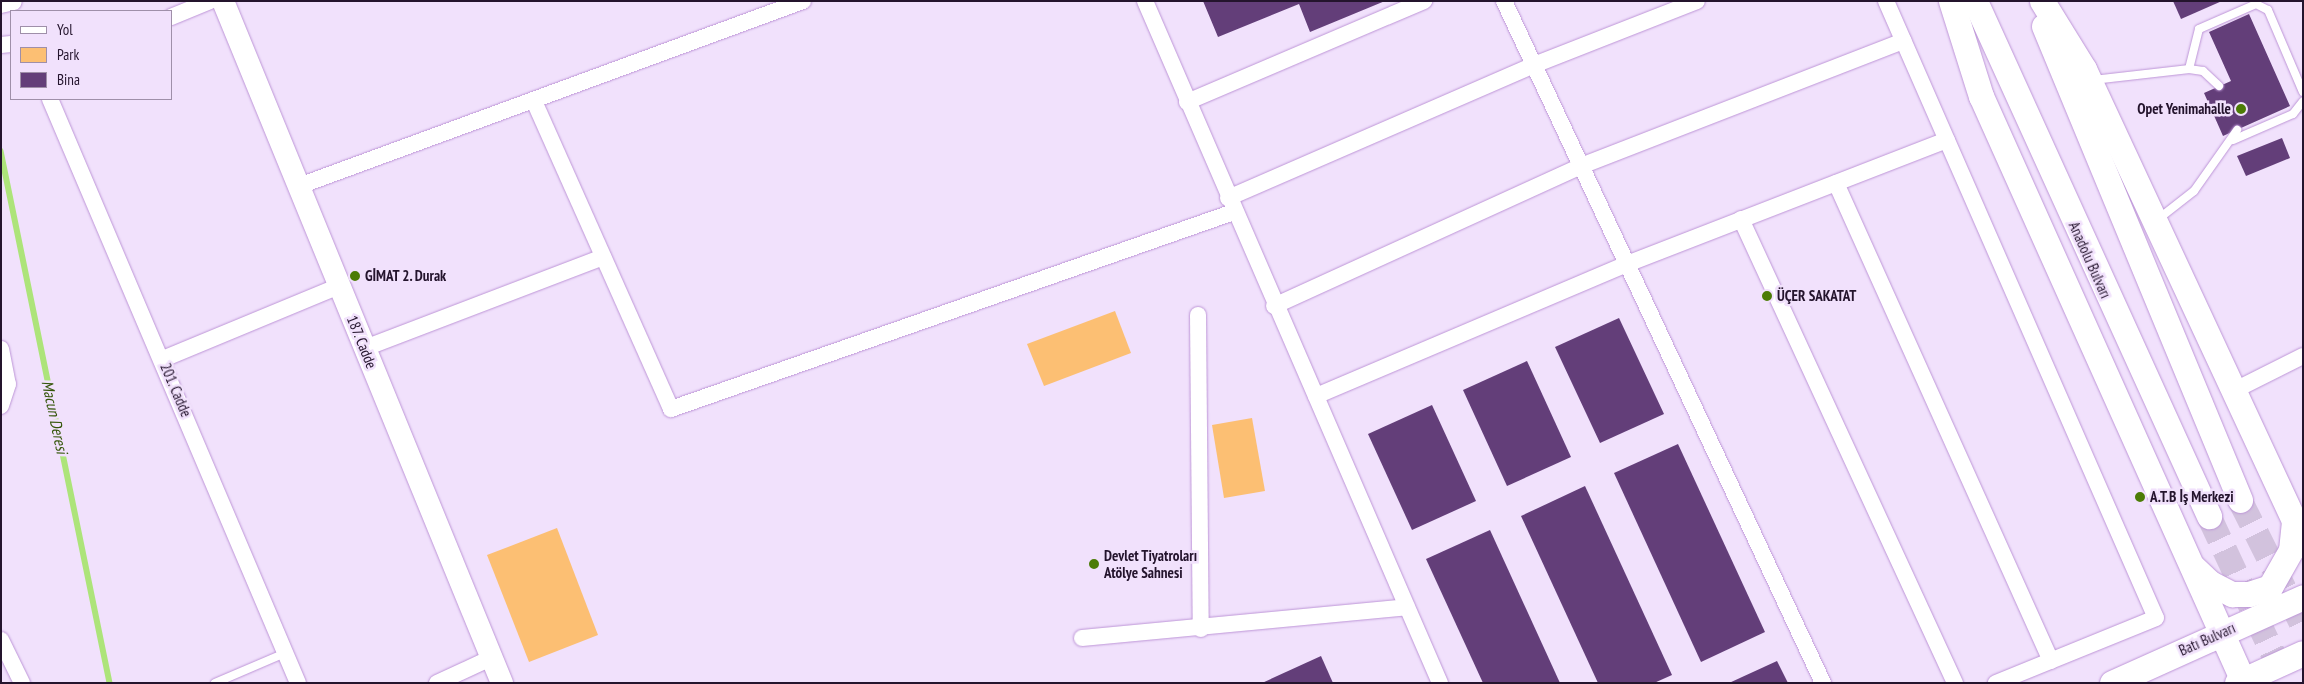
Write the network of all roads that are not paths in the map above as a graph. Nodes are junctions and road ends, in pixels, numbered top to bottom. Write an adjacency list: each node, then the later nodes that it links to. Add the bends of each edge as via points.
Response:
1 (210, 1): 13 (street)
2 (223, 1): 29 (main road, 187. Cadde)
3 (803, 1): 21 (street)
4 (1144, 1): 23 (street)
5 (1424, 1): 23 (street)
6 (1504, 1): 15 (street)
7 (1697, 1): 15 (street)
8 (1886, 1): 14 (street)
9 (1950, 1): 48 (main road, via 1981,96)
10 (1975, 1): 46 (main road, Anadolu Bulvarı)
11 (2034, 1): 45 (main road)
12 (2042, 1): 17 (main road)
13 (172, 17)
14 (1904, 41): 25 (street); 27 (street)
15 (1534, 65): 27 (street); 30 (street)
16 (2189, 69): 17 (lane); 18 (lane, via 2209,75); 19 (lane, via 2199,29 2256,4 2268,10)
17 (2090, 81): 32 (main road)
18 (2218, 86)
19 (2303, 92)
20 (50, 100): 40 (street, 201. Cadde)
21 (534, 101): 29 (street); 33 (street)
22 (2303, 101): 26 (lane, via 2293,114)
23 (1187, 102): 30 (street)
24 (2237, 130): 26 (lane)
25 (1947, 140): 28 (street); 58 (street, via 2156,618)
26 (2233, 140): 32 (lane, via 2194,191)
27 (1581, 166): 34 (street); 36 (street)
28 (1836, 183): 31 (street); 58 (street)
29 (299, 186): 35 (main road, 187. Cadde)
30 (1231, 205): 33 (street, via 671,409); 36 (street)
31 (1741, 219): 34 (street); 67 (street)
32 (2156, 221): 42 (main road)
33 (603, 257): 38 (street)
34 (1627, 264): 43 (street); 66 (street)
35 (339, 286): 38 (main road, 187. Cadde); 40 (street)
36 (1274, 306): 43 (street)
37 (1198, 315): 51 (street)
38 (365, 348): 57 (main road, 187. Cadde)
39 (1, 349): 44 (street, via 8,384)
40 (163, 359): 56 (street, 201. Cadde)
41 (2301, 362): 42 (street)
42 (2235, 390): 47 (main road)
43 (1316, 396): 50 (street)
44 (1, 406)
45 (2240, 500)
46 (2209, 516)
47 (2298, 531): 48 (main road, via 2270,587 2249,594 2232,594 2210,584)
48 (2188, 561): 52 (main road)
49 (2303, 596): 52 (main road, Batı Bulvarı)
50 (1407, 607): 51 (street); 65 (street)
51 (1202, 629): 53 (street)
52 (2220, 633): 59 (main road); 69 (main road, Batı Bulvarı)
53 (1082, 638)
54 (1, 640): 60 (street)
55 (2303, 652): 59 (main road)
56 (285, 653): 61 (lane); 62 (street, 201. Cadde)
57 (491, 658): 63 (street); 64 (main road, 187. Cadde)
58 (2051, 660): 68 (street)
59 (2241, 682)
60 (22, 683)
61 (214, 683)
62 (298, 683)
63 (437, 683)
64 (502, 683)
65 (1440, 683)
66 (1824, 683)
67 (1954, 683)
68 (1996, 683)
69 (2112, 683)

